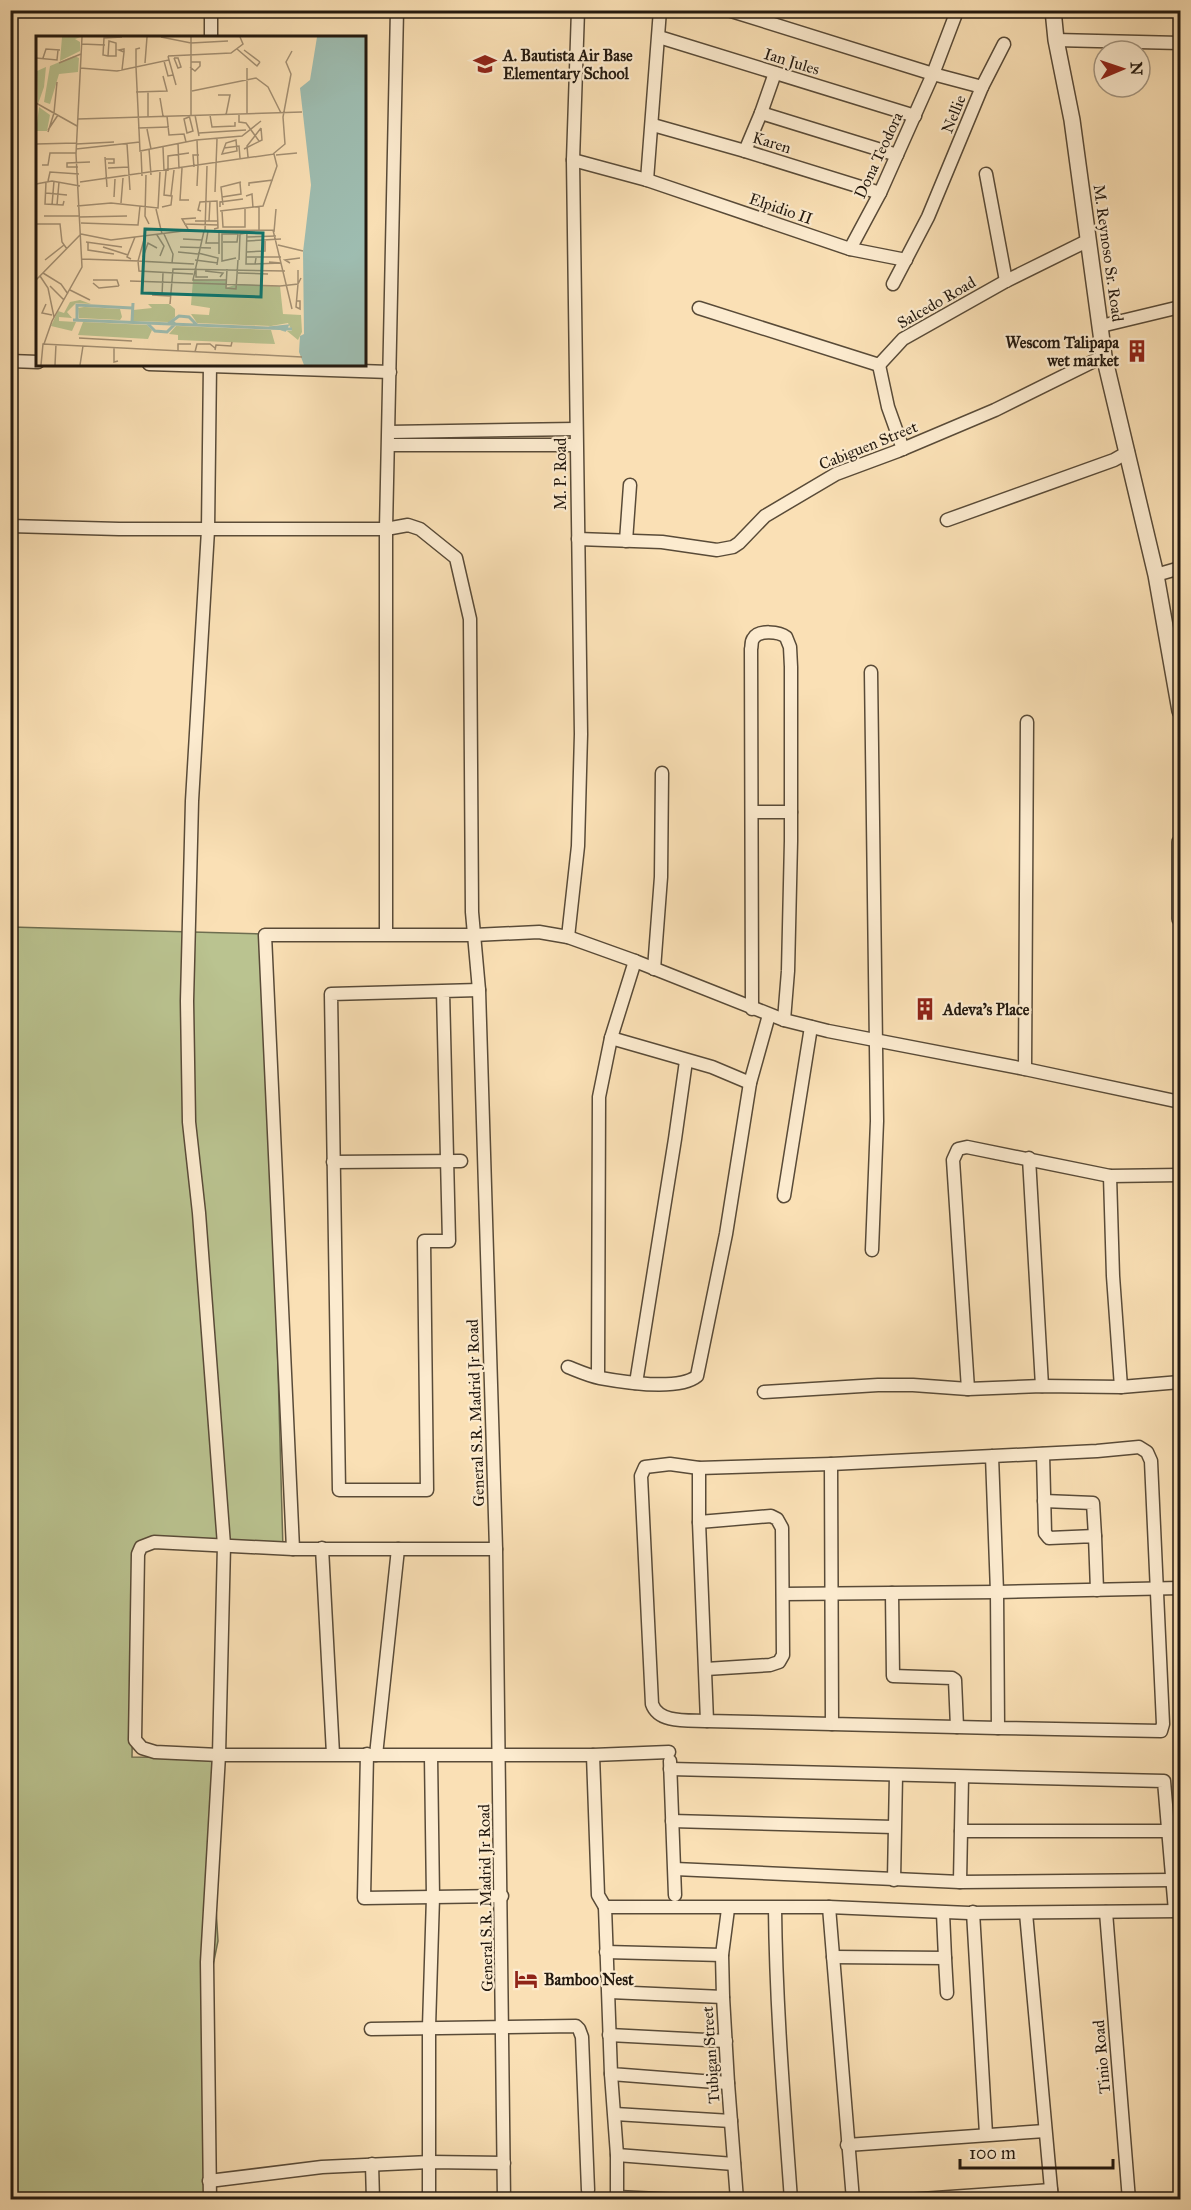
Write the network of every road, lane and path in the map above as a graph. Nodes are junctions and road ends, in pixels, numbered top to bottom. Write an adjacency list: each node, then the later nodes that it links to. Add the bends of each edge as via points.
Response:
1 (211, 10): 9 (street)
2 (397, 10): 40 (street)
3 (578, 10): 22 (street, M. P. Road)
4 (660, 10): 10 (street)
5 (728, 10): 15 (street, Nellie)
6 (1047, 10): 8 (street)
7 (1053, 10): 11 (street, M. Reynoso Sr. Road)
8 (956, 11): 15 (street)
9 (211, 36)
10 (659, 37): 14 (street, Ian Jules); 19 (street)
11 (1056, 40): 12 (street); 26 (street, M. Reynoso Sr. Road)
12 (1180, 43)
13 (1004, 44): 16 (street)
14 (775, 73): 17 (street); 18 (street, Ian Jules)
15 (933, 74): 16 (street, Nellie); 18 (street, Dona Teodora)
16 (982, 87): 28 (street, Nellie)
17 (761, 112): 20 (street); 21 (street)
18 (915, 116): 21 (street, Dona Teodora)
19 (652, 125): 20 (street, Karen); 24 (street)
20 (744, 151): 25 (street, Karen)
21 (897, 155): 25 (street, Dona Teodora)
22 (573, 160): 24 (street, Elpidio II); 41 (street, M. P. Road)
23 (986, 174): 29 (street)
24 (647, 180): 27 (street, Elpidio II)
25 (880, 193): 27 (street, Dona Teodora)
26 (1089, 240): 29 (street, Salcedo Road); 33 (street, M. Reynoso Sr. Road)
27 (850, 249): 28 (street, Elpidio II)
28 (906, 260): 30 (street, Nellie)
29 (1006, 281): 37 (street, Salcedo Road, via 903,339)
30 (893, 284)
31 (1180, 307): 33 (street)
32 (699, 308): 37 (street)
33 (1101, 326): 34 (street, M. Reynoso Sr. Road)
34 (1104, 356): 45 (street, Cabiguen Street, via 995,410); 46 (street, M. Reynoso Sr. Road)
35 (10, 361): 36 (street)
36 (36, 362)
37 (879, 365): 45 (street)
38 (210, 366): 51 (street)
39 (236, 366): 40 (street)
40 (390, 372): 42 (street)
41 (576, 429): 42 (street); 43 (street, M. P. Road)
42 (389, 432): 44 (street)
43 (576, 445): 44 (street); 52 (street, M. P. Road)
44 (389, 446): 50 (street)
45 (903, 449): 53 (street, Cabiguen Street, via 836,474 781,505 733,547 717,550)
46 (1128, 452): 48 (street); 55 (street, M. Reynoso Sr. Road)
47 (630, 485): 53 (street)
48 (947, 520)
49 (10, 526): 51 (street, General S.R. Madrid Jr Road)
50 (386, 529): 51 (street, General S.R. Madrid Jr Road); 64 (street); 65 (street, General S.R. Madrid Jr Road, via 408,525 420,529 456,558 470,619)
51 (208, 530): 104 (street, via 192,801 187,1001 189,1122)
52 (578, 539): 53 (street, Cabiguen Street); 66 (street, M. P. Road, via 581,734 578,846)
53 (626, 541)
54 (1180, 568): 55 (street)
55 (1156, 575): 57 (street, M. Reynoso Sr. Road)
56 (871, 672): 76 (street)
57 (1180, 711)
58 (1027, 722): 78 (street)
59 (662, 773): 68 (street, via 661,877)
60 (752, 812): 61 (street); 61 (street, via 751,649 756,636 777,633 786,637 790,648); 71 (street)
61 (791, 812): 73 (street)
62 (1180, 842): 63 (street)
63 (1180, 919)
64 (386, 934): 65 (street); 106 (street, via 265,935)
65 (474, 935): 66 (street, via 539,932); 69 (street, General S.R. Madrid Jr Road)
66 (568, 938): 67 (street)
67 (635, 961): 68 (street); 75 (street)
68 (654, 969): 71 (street)
69 (479, 990): 70 (street); 108 (street, General S.R. Madrid Jr Road)
70 (443, 991): 82 (street); 84 (street, via 330,994)
71 (752, 1009): 72 (street)
72 (769, 1016): 73 (street); 79 (street)
73 (784, 1020): 74 (street)
74 (811, 1027): 76 (street); 87 (street)
75 (611, 1038): 77 (street); 90 (street, via 598,1118)
76 (877, 1039): 78 (street); 88 (street)
77 (686, 1061): 79 (street); 92 (street)
78 (1025, 1069): 80 (street)
79 (750, 1083): 92 (street, via 700,1369 697,1376 684,1383)
80 (1180, 1102)
81 (1029, 1158): 86 (street); 93 (street); 95 (street, via 967,1147 958,1149 953,1160)
82 (448, 1161): 83 (street); 84 (street); 84 (street, via 449,1241 424,1241 427,1490 339,1490)
83 (461, 1161)
84 (333, 1162)
85 (1180, 1175): 86 (street)
86 (1110, 1176): 94 (street)
87 (784, 1196)
88 (872, 1250)
89 (568, 1368): 90 (street)
90 (598, 1377): 92 (street)
91 (1180, 1382): 94 (street)
92 (636, 1383)
93 (1042, 1386): 94 (street); 95 (street)
94 (1120, 1387)
95 (968, 1389): 96 (street, via 878,1385)
96 (764, 1392)
97 (1043, 1454): 98 (street); 101 (street); 110 (street, via 1139,1447 1147,1452 1151,1461)
98 (992, 1456): 99 (street); 112 (street)
99 (831, 1464): 100 (street); 113 (street)
100 (699, 1468): 102 (street); 117 (street, via 653,1465 645,1467 641,1476 652,1704 663,1717)
101 (1044, 1501): 103 (street, via 1093,1503); 103 (street, via 1045,1533 1049,1538)
102 (699, 1522): 115 (street, via 771,1516 777,1519 782,1528); 116 (street)
103 (1095, 1536): 111 (street)
104 (224, 1545): 106 (street); 122 (street); 122 (street, via 154,1542 141,1547 138,1554 135,1740 142,1748 155,1752)
105 (322, 1548): 106 (street); 107 (street); 121 (street)
106 (293, 1549)
107 (398, 1549): 108 (street); 123 (street)
108 (496, 1549): 124 (street, General S.R. Madrid Jr Road)
109 (1180, 1588): 110 (street)
110 (1158, 1589): 111 (street); 120 (street, via 1161,1731)
111 (1097, 1590): 112 (street)
112 (997, 1592): 114 (street); 120 (street)
113 (832, 1593): 114 (street); 115 (street); 118 (street)
114 (892, 1593): 119 (street, via 893,1676 956,1680)
115 (783, 1594): 116 (street, via 783,1655 779,1662)
116 (706, 1669): 117 (street)
117 (707, 1721): 118 (street)
118 (832, 1724): 119 (street)
119 (957, 1727): 120 (street)
120 (998, 1728)
121 (333, 1754): 122 (street); 123 (street)
122 (219, 1755): 175 (street, via 207,1962)
123 (372, 1755): 126 (street); 141 (street, via 364,1898)
124 (500, 1755): 125 (street); 126 (street); 140 (street, General S.R. Madrid Jr Road)
125 (593, 1755): 127 (street, via 669,1749); 142 (street, via 598,1895)
126 (431, 1756): 141 (street)
127 (670, 1769): 128 (street); 130 (street)
128 (896, 1775): 129 (street); 131 (street)
129 (962, 1778): 132 (street); 133 (street, via 1164,1781)
130 (672, 1821): 131 (street); 135 (street)
131 (894, 1827): 136 (street)
132 (961, 1831): 133 (street); 138 (street)
133 (1167, 1831): 134 (street); 137 (street)
134 (1180, 1831)
135 (675, 1869): 136 (street); 139 (street)
136 (894, 1880): 138 (street)
137 (1172, 1880): 138 (street); 146 (street)
138 (960, 1882)
139 (675, 1895)
140 (502, 1896): 141 (street); 159 (street, General S.R. Madrid Jr Road)
141 (433, 1897): 158 (street)
142 (605, 1907): 145 (street); 151 (street)
143 (829, 1907): 144 (street); 147 (street); 153 (street)
144 (775, 1908): 145 (street); 185 (street, via 779,2044)
145 (728, 1909): 152 (street, Tubigan Street)
146 (1178, 1911): 149 (street)
147 (943, 1912): 148 (street); 154 (street)
148 (973, 1912): 150 (street); 168 (street)
149 (1106, 1912): 150 (street); 188 (street, Tinio Road)
150 (1026, 1913): 167 (street)
151 (606, 1952): 152 (street); 155 (street)
152 (722, 1955): 157 (street, Tubigan Street)
153 (833, 1958): 154 (street); 169 (street)
154 (945, 1958): 156 (street)
155 (610, 1992): 157 (street); 161 (street)
156 (947, 1993)
157 (723, 1997): 162 (street, Tubigan Street)
158 (429, 2026): 159 (street); 160 (street); 171 (street)
159 (503, 2026): 172 (street, General S.R. Madrid Jr Road); 176 (street, via 572,2025 579,2029)
160 (370, 2029)
161 (609, 2035): 162 (street); 163 (street)
162 (726, 2041): 164 (street, Tubigan Street)
163 (611, 2074): 164 (street); 165 (street)
164 (728, 2083): 166 (street, Tubigan Street)
165 (615, 2114): 166 (street); 170 (street)
166 (731, 2121): 174 (street, Tubigan Street)
167 (1046, 2130): 168 (street); 177 (street)
168 (986, 2134): 169 (street)
169 (847, 2145): 186 (street)
170 (617, 2155): 174 (street); 178 (street)
171 (430, 2162): 172 (street); 173 (street); 181 (street)
172 (504, 2163): 182 (street, General S.R. Madrid Jr Road)
173 (372, 2164): 175 (street); 180 (street)
174 (734, 2164): 184 (street, Tubigan Street)
175 (209, 2181): 179 (street)
176 (588, 2190)
177 (1051, 2195): 187 (street)
178 (617, 2198): 183 (street)
179 (210, 2199)
180 (373, 2199)
181 (429, 2199)
182 (504, 2199)
183 (680, 2199)
184 (737, 2199)
185 (791, 2199)
186 (853, 2199)
187 (907, 2199)
188 (1129, 2199)

